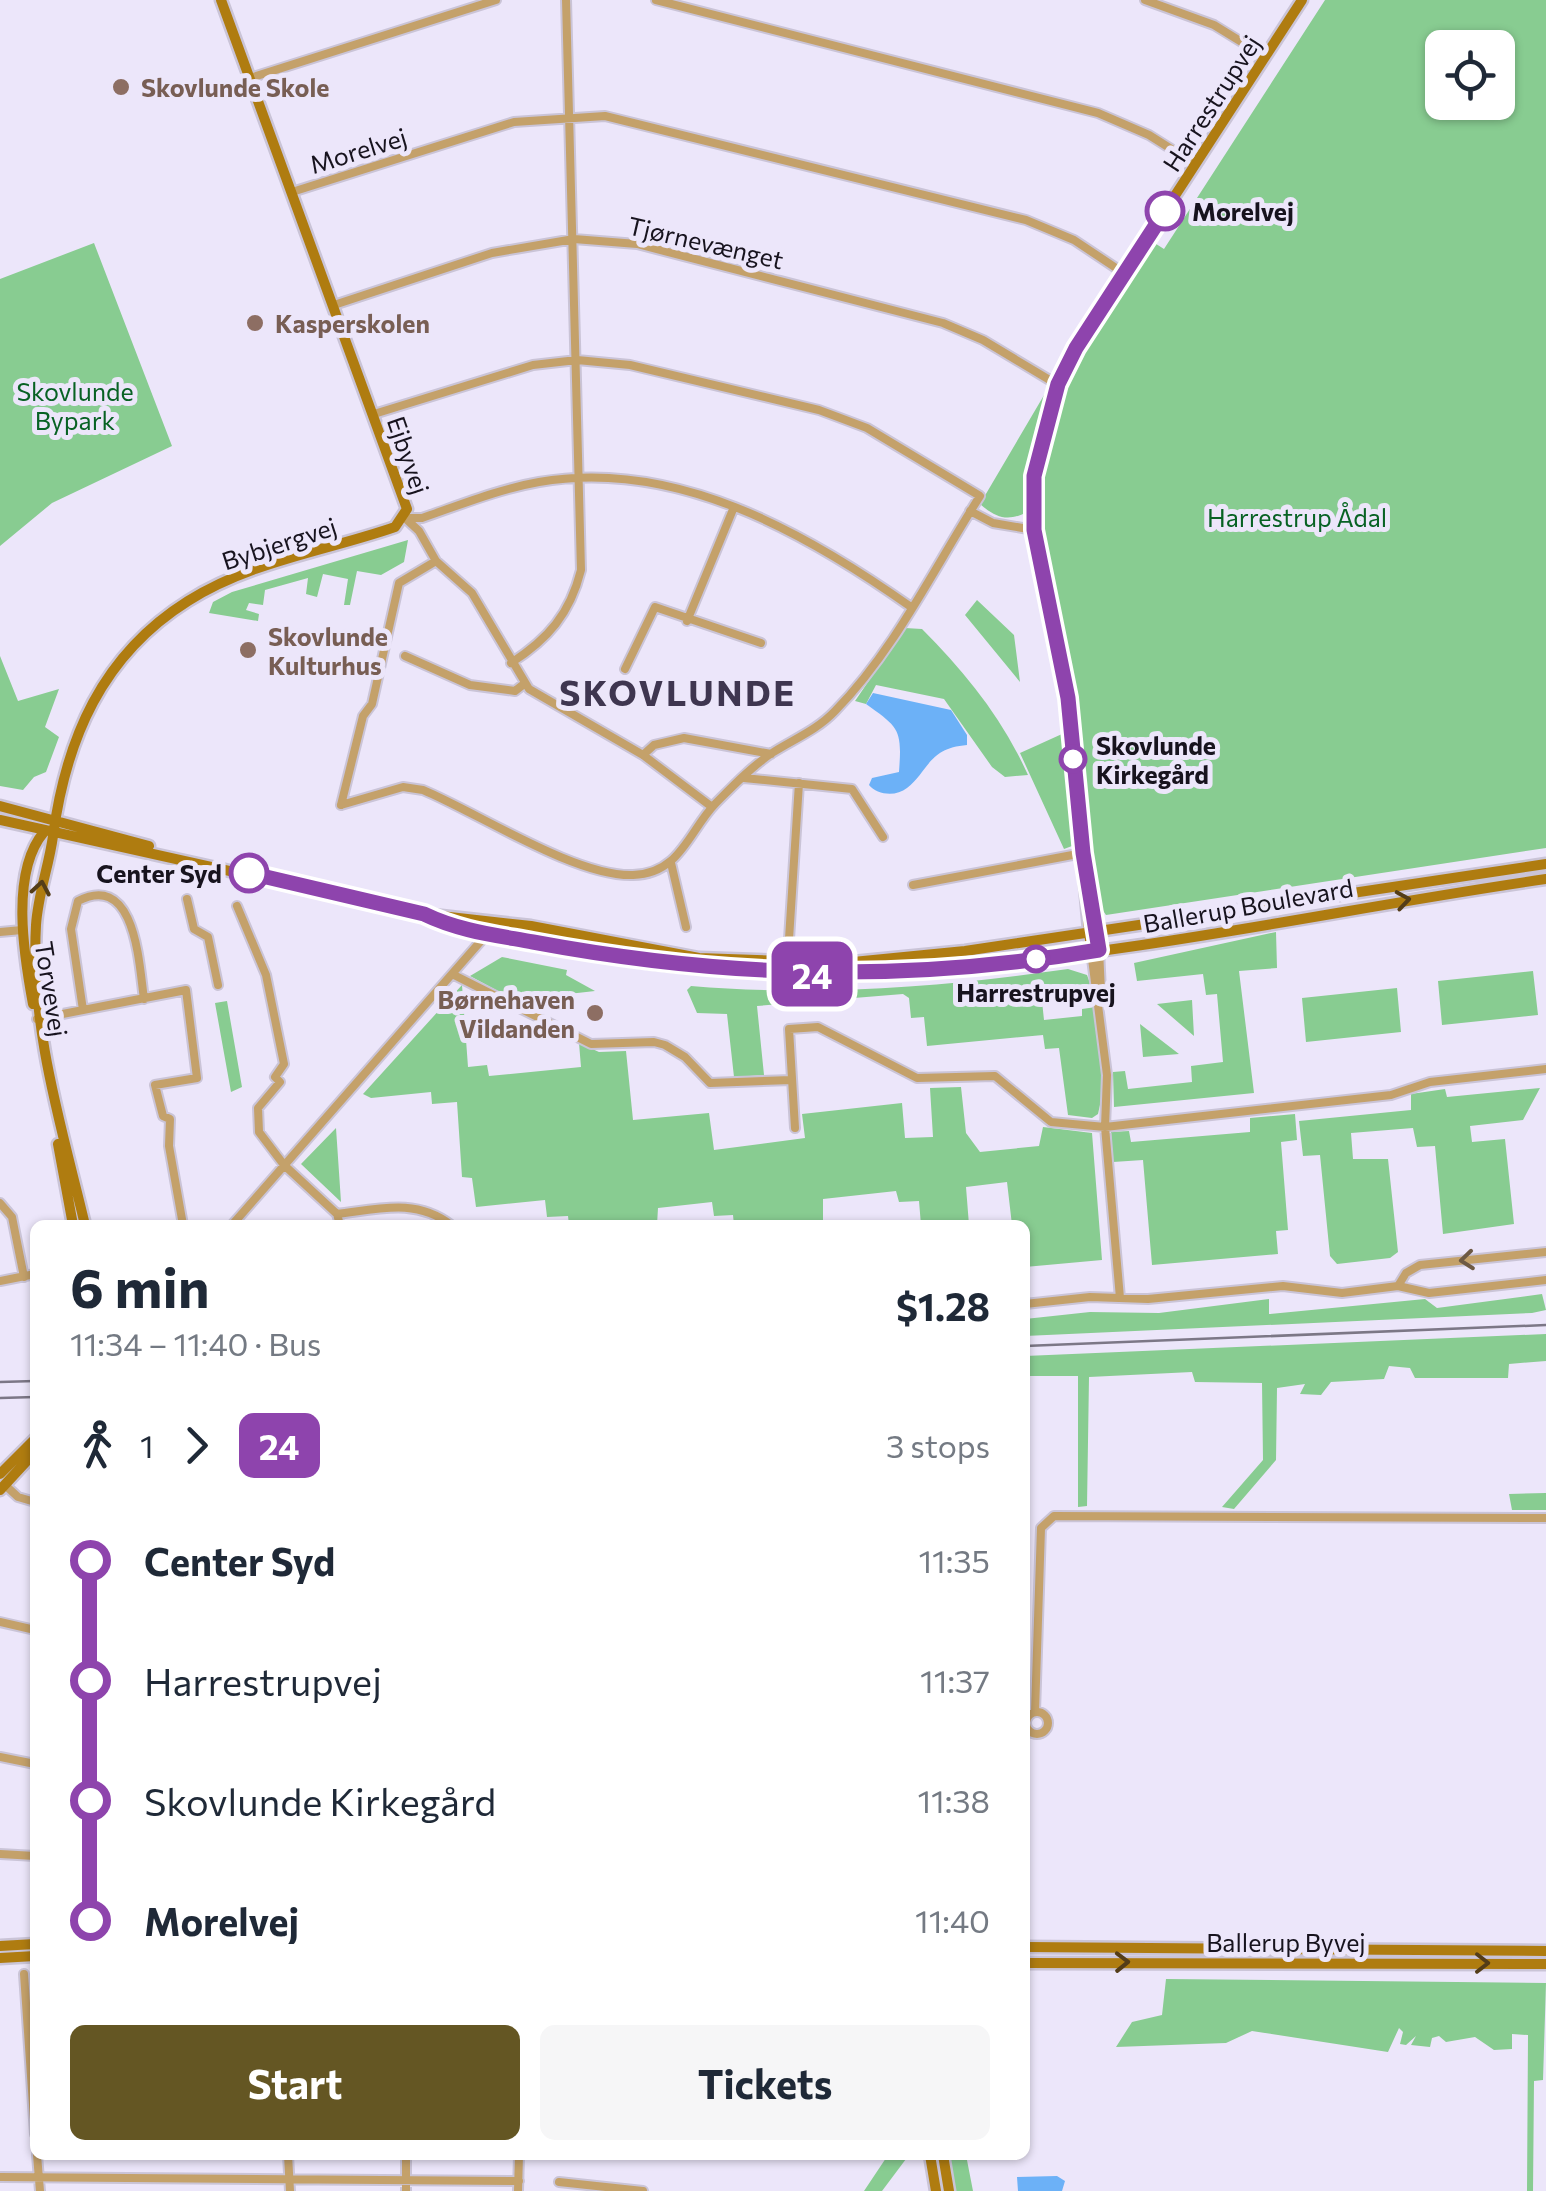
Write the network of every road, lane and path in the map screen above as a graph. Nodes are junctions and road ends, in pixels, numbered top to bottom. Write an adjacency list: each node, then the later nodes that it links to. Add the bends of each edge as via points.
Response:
1 (221, 0): 8 (street, Ejbyvej)
2 (496, 0): 8 (street)
3 (566, 0): 9 (street)
4 (656, 0): 10 (street, via 1098,113 1149,134)
5 (1145, 0): 7 (street, via 1214,26)
6 (1302, 0): 7 (street, Harrestrupvej)
7 (1266, 57): 10 (street, Harrestrupvej)
8 (250, 78): 11 (street, Ejbyvej)
9 (570, 116): 11 (street, Morelvej, via 514,122); 12 (street); 13 (street, Morelvej, via 638,121 1026,220 1074,240)
10 (1195, 164): 13 (street, Harrestrupvej)
11 (292, 192): 14 (street, Ejbyvej)
12 (574, 238): 14 (street, Tjørnevænget, via 492,253); 15 (street); 16 (street, Tjørnevænget, via 637,244 943,323)
13 (1125, 274): 16 (street, Harrestrupvej)
14 (334, 305): 17 (street, Ejbyvej)
15 (577, 360): 17 (street, via 533,365); 18 (street); 20 (street, via 630,365 819,410 867,428 980,496)
16 (1058, 384): 22 (street, Harrestrupvej, via 1034,476)
17 (374, 414): 21 (street, Ejbyvej, via 406,502)
18 (580, 477): 19 (street, Bybjergvej, via 640,481); 21 (street, Bybjergvej, via 536,482); 28 (street, via 576,592 553,631)
19 (734, 507): 24 (street, Bybjergvej, via 841,558); 25 (street)
20 (970, 512): 22 (street); 24 (street)
21 (405, 518): 23 (street, Ejbyvej); 37 (street, Bybjergvej, via 373,535 212,586 157,624 110,672 86,710)
22 (1034, 530): 41 (street, Harrestrupvej, via 1068,698)
23 (436, 561): 28 (street, Ejbyvej, via 472,592); 43 (street, via 399,582 341,805 388,790 422,790 593,869 638,876)
24 (911, 607): 32 (street, via 832,715)
25 (687, 621): 26 (street); 29 (street, via 655,607)
26 (761, 643)
27 (406, 656): 30 (street, via 488,690 515,691)
28 (511, 663): 30 (street, Ejbyvej)
29 (626, 669)
30 (524, 684): 31 (street, Ejbyvej)
31 (643, 754): 32 (street, via 654,744 684,738); 36 (street, Ejbyvej)
32 (770, 754): 33 (street)
33 (744, 778): 34 (street); 36 (street)
34 (799, 783): 40 (street, via 852,789); 54 (street)
35 (0, 806): 37 (street, Ballerup Boulevard)
36 (712, 807): 43 (street)
37 (53, 818): 39 (street, Torvevej); 42 (street, Ballerup Boulevard)
38 (0, 820): 39 (street, Ballerup Boulevard)
39 (48, 834): 42 (street, Ballerup Boulevard); 51 (street, Torvevej, via 32,855); 60 (street, Torvevej, one-way to 39, via 36,926)
40 (883, 837)
41 (1083, 853): 46 (street); 53 (street, Harrestrupvej)
42 (172, 855): 50 (street, Ballerup Boulevard, via 424,914 446,925)
43 (671, 862): 49 (street)
44 (1546, 864): 53 (street, Ballerup Boulevard)
45 (1546, 878): 55 (street, Ballerup Boulevard, one-way to 45)
46 (913, 885)
47 (187, 899): 57 (street, via 194,929 208,938)
48 (237, 906): 65 (street, via 266,975 284,1064 275,1077 280,1082 258,1108 259,1132)
49 (686, 927)
50 (489, 929): 53 (street, Ballerup Boulevard, via 541,927 686,956 799,964 912,958); 55 (street, Ballerup Boulevard, via 658,964 786,974); 56 (street)
51 (22, 930): 52 (street); 60 (street, Torvevej)
52 (0, 932)
53 (1093, 932): 55 (street, Harrestrupvej)
54 (789, 940)
55 (1095, 951): 63 (street, via 1108,1075)
56 (452, 974): 62 (street, via 591,1044 665,1045 710,1083); 65 (street)
57 (218, 984)
58 (144, 998): 59 (street); 59 (street, via 128,914 117,902 88,896 78,901 71,929); 70 (street, via 186,990 189,1006 197,1078 156,1086 163,1116 170,1119)
59 (83, 1010): 60 (street)
60 (38, 1019): 68 (street, Torvevej); 69 (street, Torvevej)
61 (1546, 1068): 63 (street, via 1430,1082 1390,1095)
62 (791, 1080): 63 (street, via 789,1029 814,1026 918,1078 994,1076 1052,1122); 64 (street)
63 (1105, 1127): 80 (street)
64 (796, 1128)
65 (284, 1166): 67 (street); 71 (street)
66 (0, 1203): 76 (street, via 12,1217)
67 (338, 1214): 72 (street); 73 (street, via 412,1206)
68 (72, 1220)
69 (85, 1220)
70 (182, 1220)
71 (236, 1220)
72 (339, 1220)
73 (444, 1220)
74 (1546, 1252): 79 (street, one-way to 79, via 1420,1264)
75 (30, 1275): 76 (street)
76 (24, 1277): 78 (street)
77 (1546, 1280): 79 (street, via 1429,1293)
78 (0, 1281)
79 (1398, 1286): 80 (street)
80 (1120, 1298): 81 (street)
81 (1030, 1304)
82 (30, 1446): 84 (street)
83 (30, 1457): 84 (street)
84 (2, 1483): 85 (street)
85 (30, 1500)
86 (1546, 1518): 89 (street, via 1054,1516 1040,1528)
87 (0, 1622): 88 (street)
88 (30, 1629)
89 (1035, 1712): 90 (street); 91 (street, via 1046,1718 1044,1731)
90 (1030, 1718)
91 (1030, 1729)
92 (0, 1756): 93 (street)
93 (30, 1763)
94 (0, 1854): 95 (street)
95 (30, 1856)
96 (30, 1944): 97 (street)
97 (0, 1946)
98 (1030, 1946): 99 (street, Ballerup Byvej)
99 (1546, 1950)
100 (30, 1956): 101 (street)
101 (0, 1958)
102 (1030, 1963): 103 (street, Ballerup Byvej, one-way to 103)
103 (1546, 1964)
104 (24, 1974): 105 (street)
105 (30, 2025)
106 (37, 2160): 112 (street)
107 (288, 2160): 114 (street)
108 (406, 2160): 116 (street)
109 (519, 2160): 117 (street)
110 (931, 2160): 121 (street)
111 (944, 2160): 122 (street)
112 (38, 2174): 113 (street); 114 (street); 118 (street)
113 (0, 2177)
114 (289, 2179): 116 (street); 119 (street)
115 (559, 2182): 120 (street)
116 (406, 2186): 117 (street)
117 (518, 2186)
118 (40, 2191)
119 (290, 2191)
120 (643, 2191)
121 (936, 2191)
122 (949, 2191)

